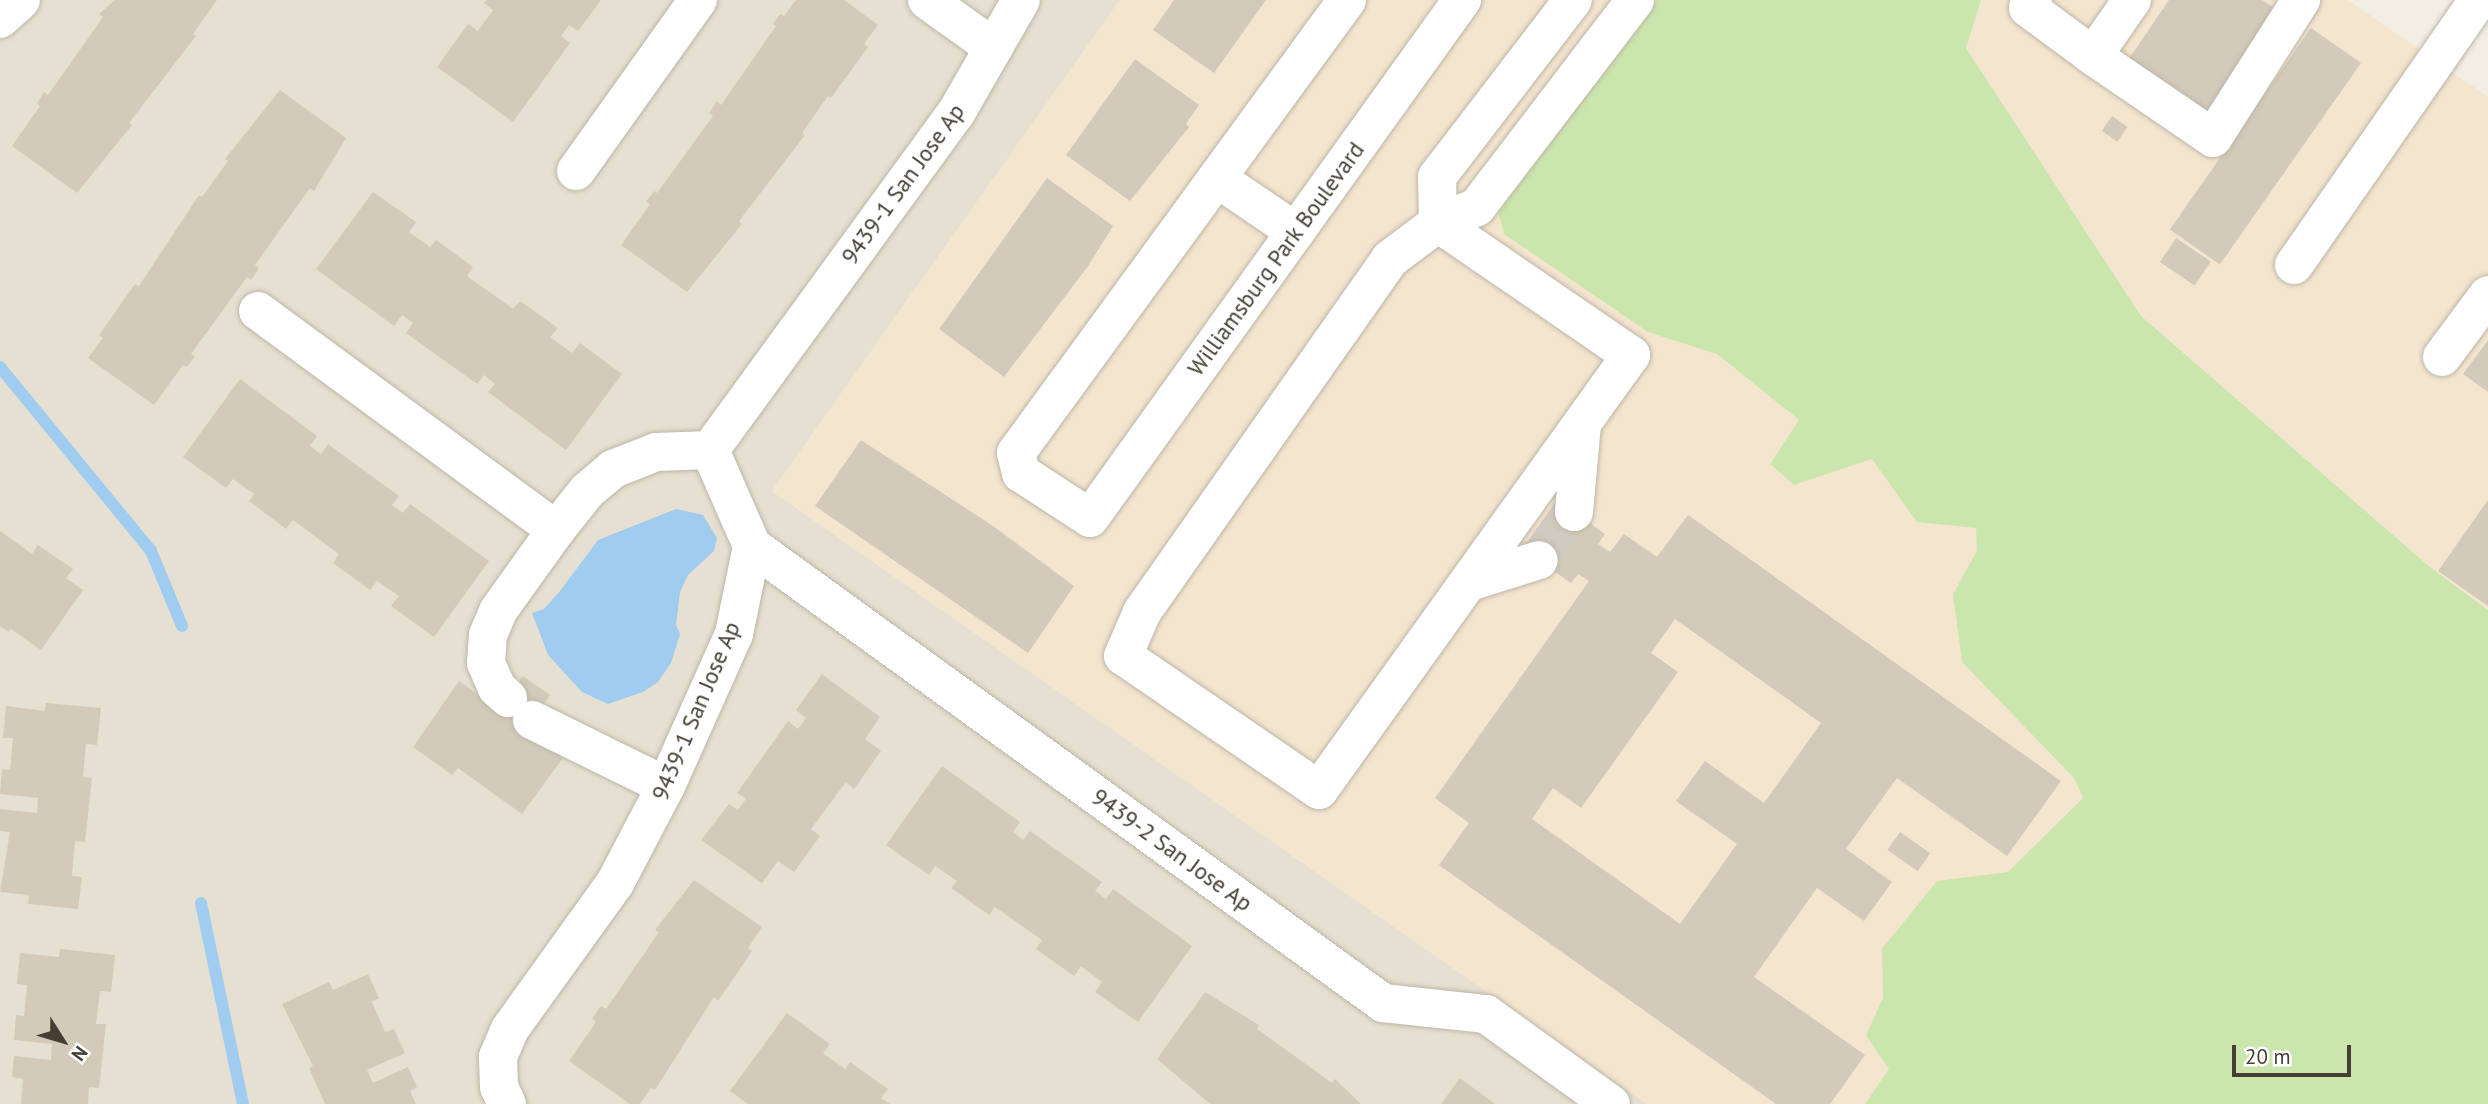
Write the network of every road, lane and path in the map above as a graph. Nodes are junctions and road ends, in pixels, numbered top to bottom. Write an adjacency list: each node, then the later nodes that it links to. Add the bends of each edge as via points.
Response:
1 (21, 0): 13 (street)
2 (698, 0): 16 (street)
3 (927, 0): 14 (street)
4 (1021, 0): 14 (street, 9439-1 San Jose Ap)
5 (1347, 0): 17 (street)
6 (1462, 0): 19 (street, Williamsburg Park Boulevard)
7 (1573, 0): 18 (street, via 1437,177)
8 (1635, 0): 18 (street, via 1477,207)
9 (2033, 0): 15 (street, via 2028,8)
10 (2132, 0): 15 (street)
11 (2301, 0): 15 (street, via 2213,138)
12 (2477, 0): 20 (street)
13 (0, 19)
14 (994, 48): 25 (street, 9439-1 San Jose Ap, via 957,113)
15 (2093, 56)
16 (576, 172)
17 (1218, 179): 19 (street); 19 (street, Williamsburg Park Boulevard, via 1016,453 1021,473 1090,518)
18 (1438, 223): 24 (street, via 1631,355); 30 (street, via 1390,258 1142,612 1123,656 1319,790)
19 (1296, 232)
20 (2294, 265)
21 (2488, 295): 23 (street)
22 (258, 311): 27 (street)
23 (2442, 357)
24 (1582, 424): 26 (street); 30 (street)
25 (710, 450): 27 (street, via 656,452 613,469 587,491); 28 (street)
26 (1574, 512)
27 (556, 530): 31 (street, via 498,611 488,635 486,663 497,688 520,709)
28 (752, 546): 31 (street, 9439-1 San Jose Ap, via 734,634); 33 (street, 9439-2 San Jose Ap, via 1382,1003 1486,1014)
29 (1539, 561): 30 (street)
30 (1469, 582)
31 (666, 786): 32 (street, 9439-1 San Jose Ap, via 615,883 510,1029 498,1057 499,1087)
32 (508, 1104)
33 (1611, 1104)

